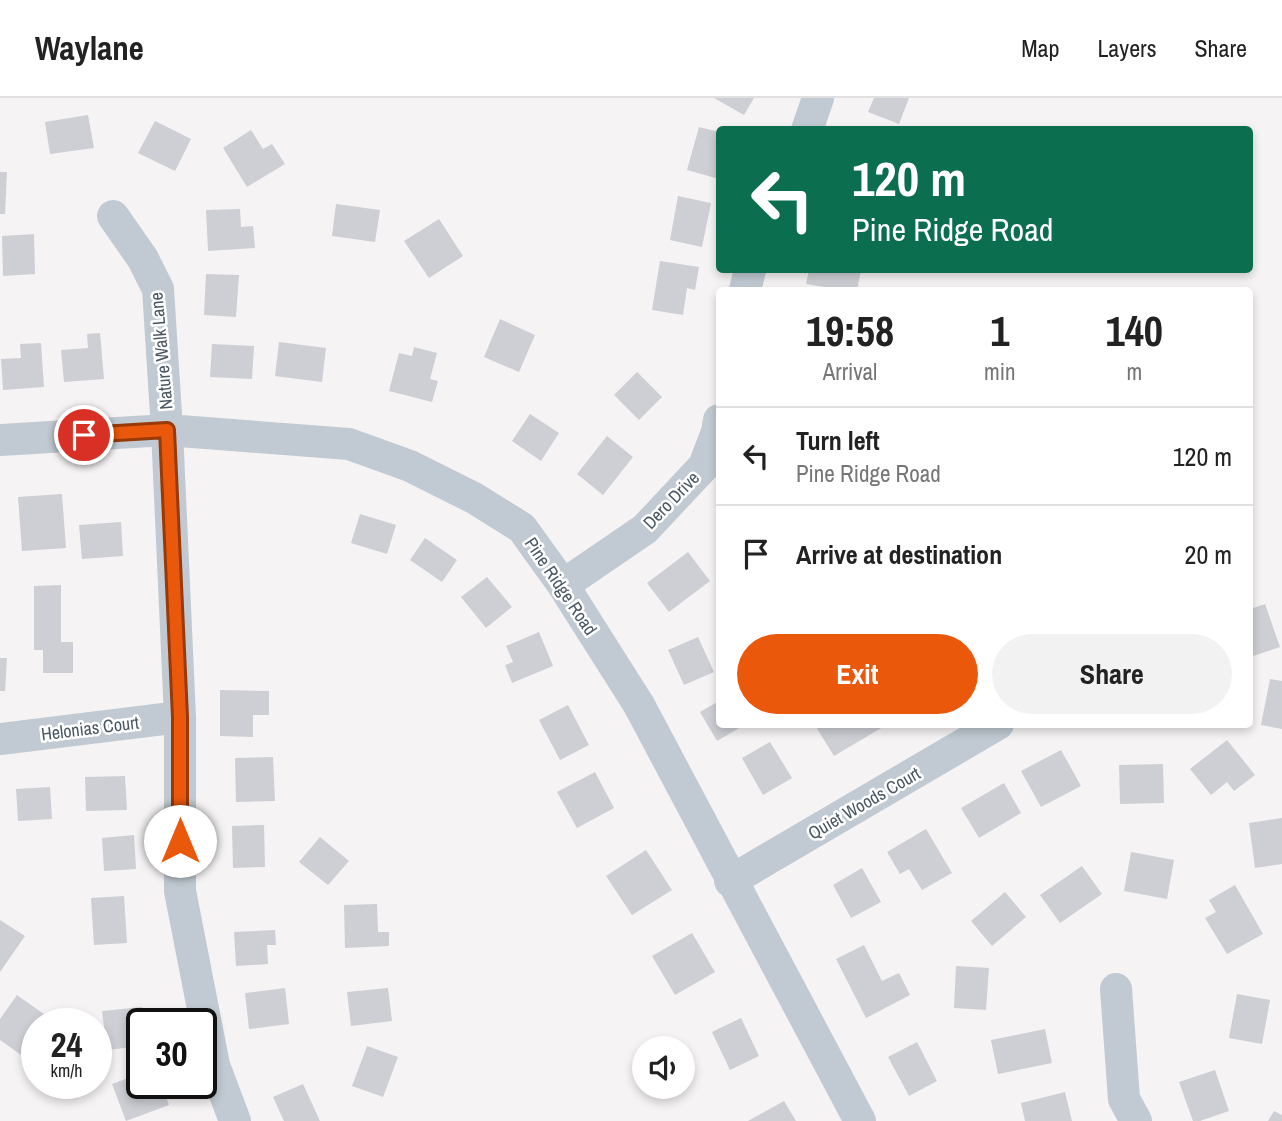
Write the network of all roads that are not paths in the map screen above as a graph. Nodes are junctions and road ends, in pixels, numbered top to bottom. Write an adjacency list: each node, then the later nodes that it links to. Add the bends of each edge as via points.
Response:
1 (818, 98): 2 (street)
2 (808, 126)
3 (113, 216): 4 (street, Nature Walk Lane, via 158,289)
4 (167, 430): 6 (street, Pine Ridge Road); 7 (street, Pine Ridge Road, via 349,444 410,467 522,528); 8 (street, Nature Walk Lane)
5 (716, 435): 7 (street, Dero Drive, via 704,466 645,529)
6 (0, 440)
7 (563, 585): 11 (street, Pine Ridge Road, via 639,705)
8 (180, 717): 10 (street, Helonias Court); 13 (street, Nature Walk Lane, via 180,891 214,1065)
9 (991, 728): 11 (street, Quiet Woods Court)
10 (0, 739)
11 (730, 881): 14 (street, Pine Ridge Road)
12 (1116, 989): 15 (street, via 1124,1100)
13 (235, 1121)
14 (860, 1121)
15 (1136, 1121)

